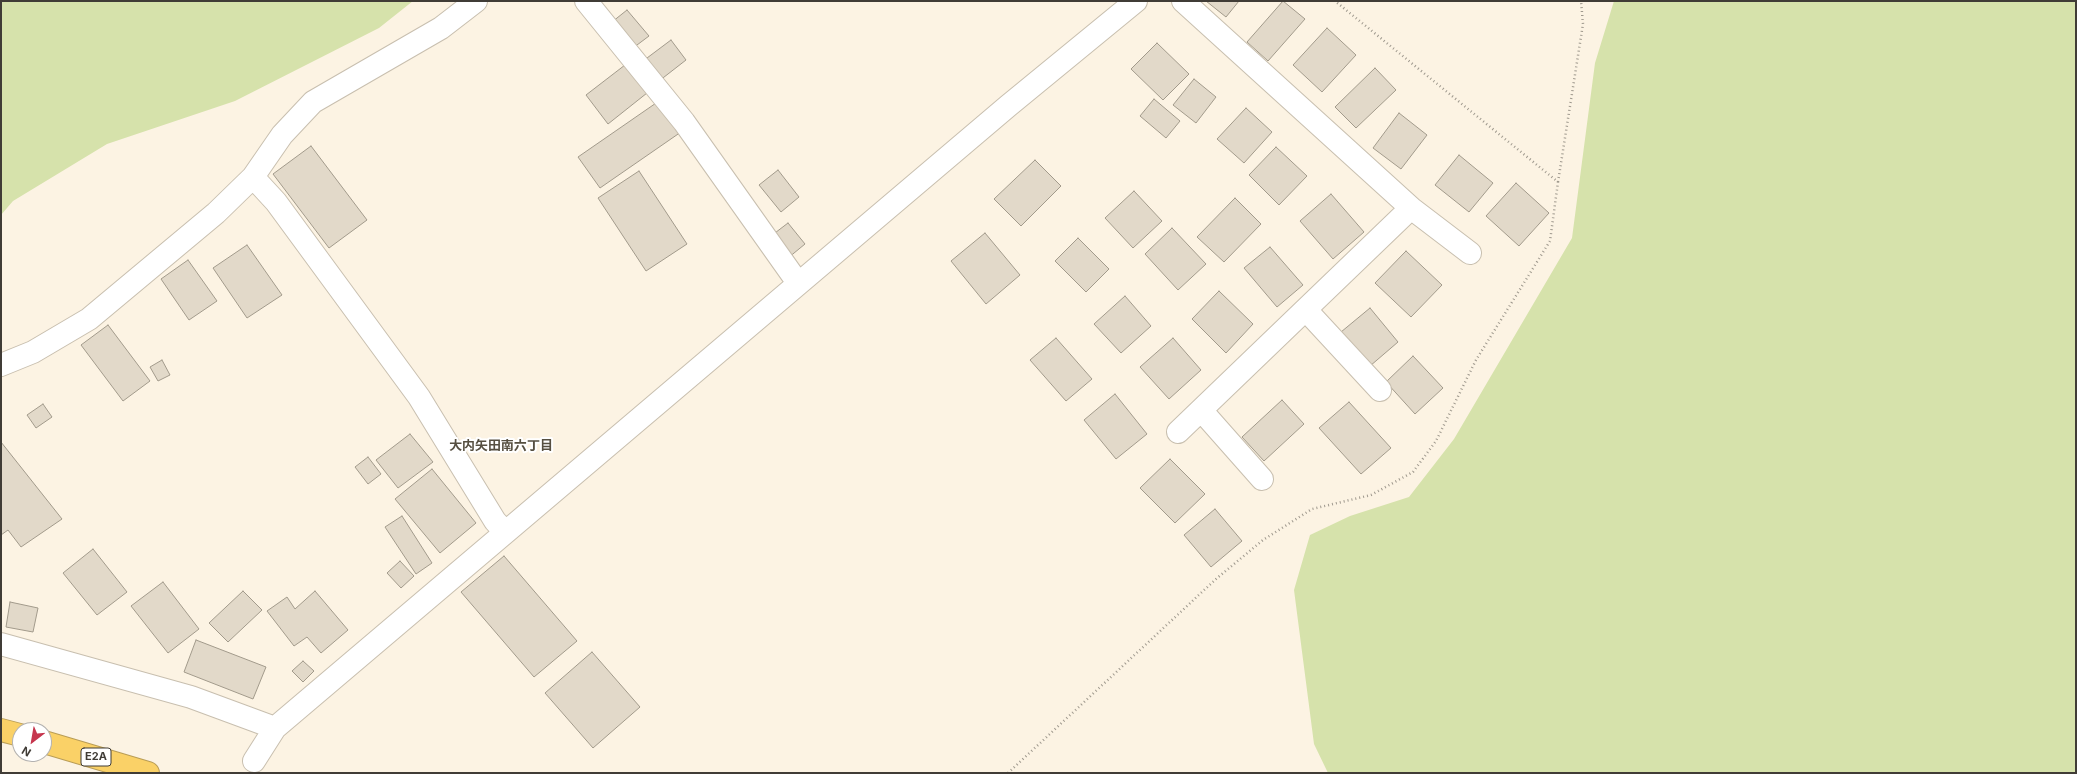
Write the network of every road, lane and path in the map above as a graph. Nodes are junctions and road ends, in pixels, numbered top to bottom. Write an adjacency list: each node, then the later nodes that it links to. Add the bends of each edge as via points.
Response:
1 (476, 1): 6 (street, via 441,28 313,102 282,135)
2 (586, 1): 10 (street, via 684,122)
3 (1136, 1): 10 (street)
4 (1183, 1): 8 (street)
5 (1581, 1): 7 (path, via 1583,24)
6 (253, 177): 12 (street, via 216,213 89,320 34,352); 17 (street, via 276,202 419,397 495,521)
7 (1558, 182)
8 (1411, 208): 9 (street); 11 (street)
9 (1470, 253)
10 (798, 283): 17 (street)
11 (1306, 310): 13 (street); 14 (street)
12 (1, 365)
13 (1380, 390)
14 (1201, 410): 15 (street); 16 (street)
15 (1178, 432)
16 (1262, 478)
17 (505, 532): 19 (street)
18 (1, 644): 19 (street, via 191,697)
19 (275, 728): 23 (street)
20 (1, 730): 21 (highway)
21 (12, 733)
22 (52, 744): 24 (highway, E2A)
23 (254, 761)
24 (148, 773)

